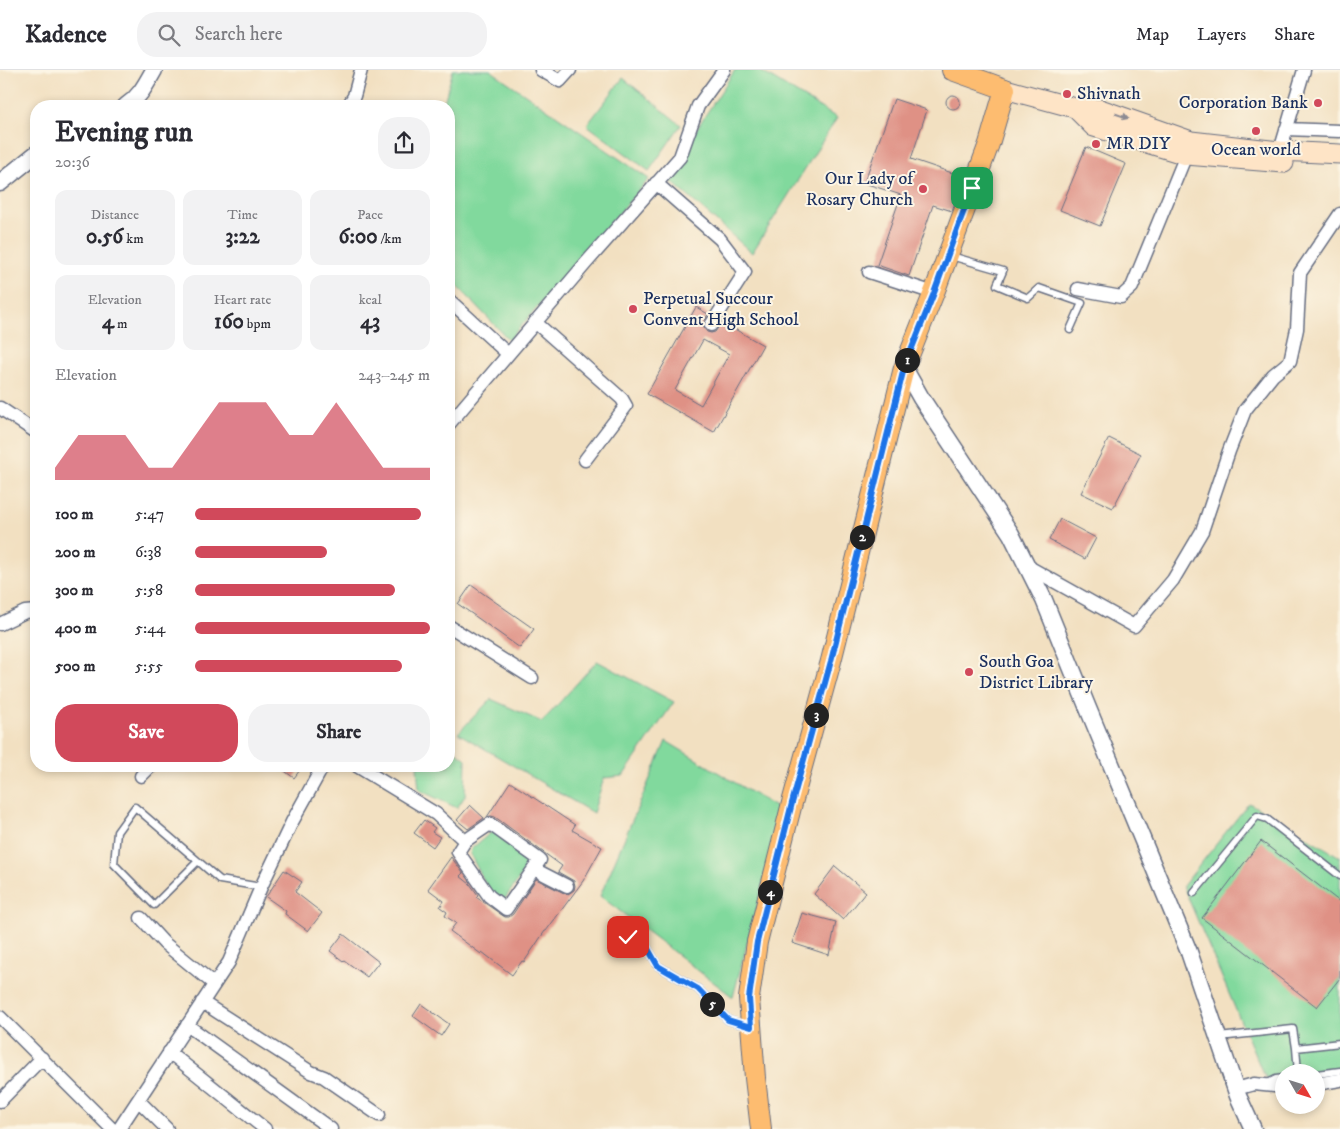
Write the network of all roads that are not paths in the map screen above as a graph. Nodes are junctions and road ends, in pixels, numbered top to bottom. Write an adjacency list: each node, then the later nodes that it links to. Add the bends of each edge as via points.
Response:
1 (154, 70): 10 (street)
2 (361, 70): 11 (street)
3 (541, 70): 4 (street, via 560,81)
4 (570, 70)
5 (724, 70): 21 (street, via 698,106 680,157)
6 (952, 70): 8 (main road)
7 (1304, 70): 13 (street)
8 (986, 76): 9 (main road)
9 (1005, 89): 12 (main road); 23 (main road, via 989,144)
10 (135, 100)
11 (352, 100)
12 (1074, 108): 15 (main road, one-way to 15, via 1100,109 1192,141); 17 (main road, via 1094,127)
13 (1286, 129): 14 (street); 15 (street)
14 (1340, 132)
15 (1280, 150): 16 (main road)
16 (1340, 154)
17 (1186, 155): 19 (main road); 25 (street, via 1132,287 1121,297)
18 (30, 159): 20 (street)
19 (1340, 166)
20 (0, 183)
21 (656, 183): 28 (street); 29 (street, via 720,239 745,272)
22 (1340, 214): 37 (street, via 1300,273 1297,329 1290,361 1273,375 1245,410 1202,531 1173,580 1134,626)
23 (948, 255): 26 (main road); 30 (lane, via 1003,271 997,285 1028,298 1038,288 1082,303)
24 (868, 272): 26 (street)
25 (1078, 289)
26 (934, 293): 32 (main road)
27 (455, 305): 31 (street)
28 (535, 322): 31 (street); 36 (street, via 626,406)
29 (711, 325)
30 (1070, 330)
31 (508, 354): 34 (street)
32 (904, 368): 37 (street, via 1011,534); 59 (main road, via 757,942 749,998)
33 (0, 408): 35 (street)
34 (455, 417)
35 (30, 428)
36 (585, 460)
37 (1027, 566): 61 (street, via 1044,600 1189,952)
38 (30, 612): 39 (street)
39 (0, 624)
40 (455, 630): 41 (street)
41 (532, 678)
42 (145, 772): 45 (street)
43 (320, 772): 51 (street)
44 (367, 772): 46 (street, via 436,814)
45 (141, 776)
46 (465, 841): 48 (street, via 490,824 540,860); 48 (street, via 458,852 489,896 506,908)
47 (198, 861): 47 (lane, via 135,807 116,832 114,864 154,906); 51 (lane, via 220,880)
48 (534, 869): 50 (street)
49 (1340, 876): 52 (lane, via 1267,819 1257,816)
50 (567, 886)
51 (261, 887): 55 (street, via 228,962)
52 (1194, 893)
53 (141, 918): 55 (street, via 164,943)
54 (628, 937): 59 (lane, via 644,942 658,966 698,989 728,1020)
55 (214, 984): 56 (street)
56 (202, 1002): 58 (street); 77 (street)
57 (0, 1017): 65 (street)
58 (187, 1025): 64 (street); 82 (street)
59 (751, 1027): 83 (main road)
60 (1340, 1036): 62 (lane)
61 (1218, 1037): 63 (lane, via 1293,1029); 74 (street)
62 (1337, 1043): 63 (lane)
63 (1296, 1048): 66 (lane)
64 (169, 1052): 75 (street); 81 (street)
65 (42, 1058): 76 (street); 78 (street)
66 (1297, 1064)
67 (1340, 1071): 68 (lane)
68 (1325, 1073)
69 (1275, 1080): 72 (lane)
70 (1340, 1080): 71 (street)
71 (1325, 1082)
72 (1265, 1085): 73 (street); 74 (street)
73 (1275, 1086)
74 (1236, 1089): 84 (street)
75 (138, 1100): 79 (street); 80 (street)
76 (0, 1101)
77 (380, 1115)
78 (112, 1129)
79 (119, 1129)
80 (167, 1129)
81 (265, 1129)
82 (331, 1129)
83 (761, 1129)
84 (1253, 1129)

